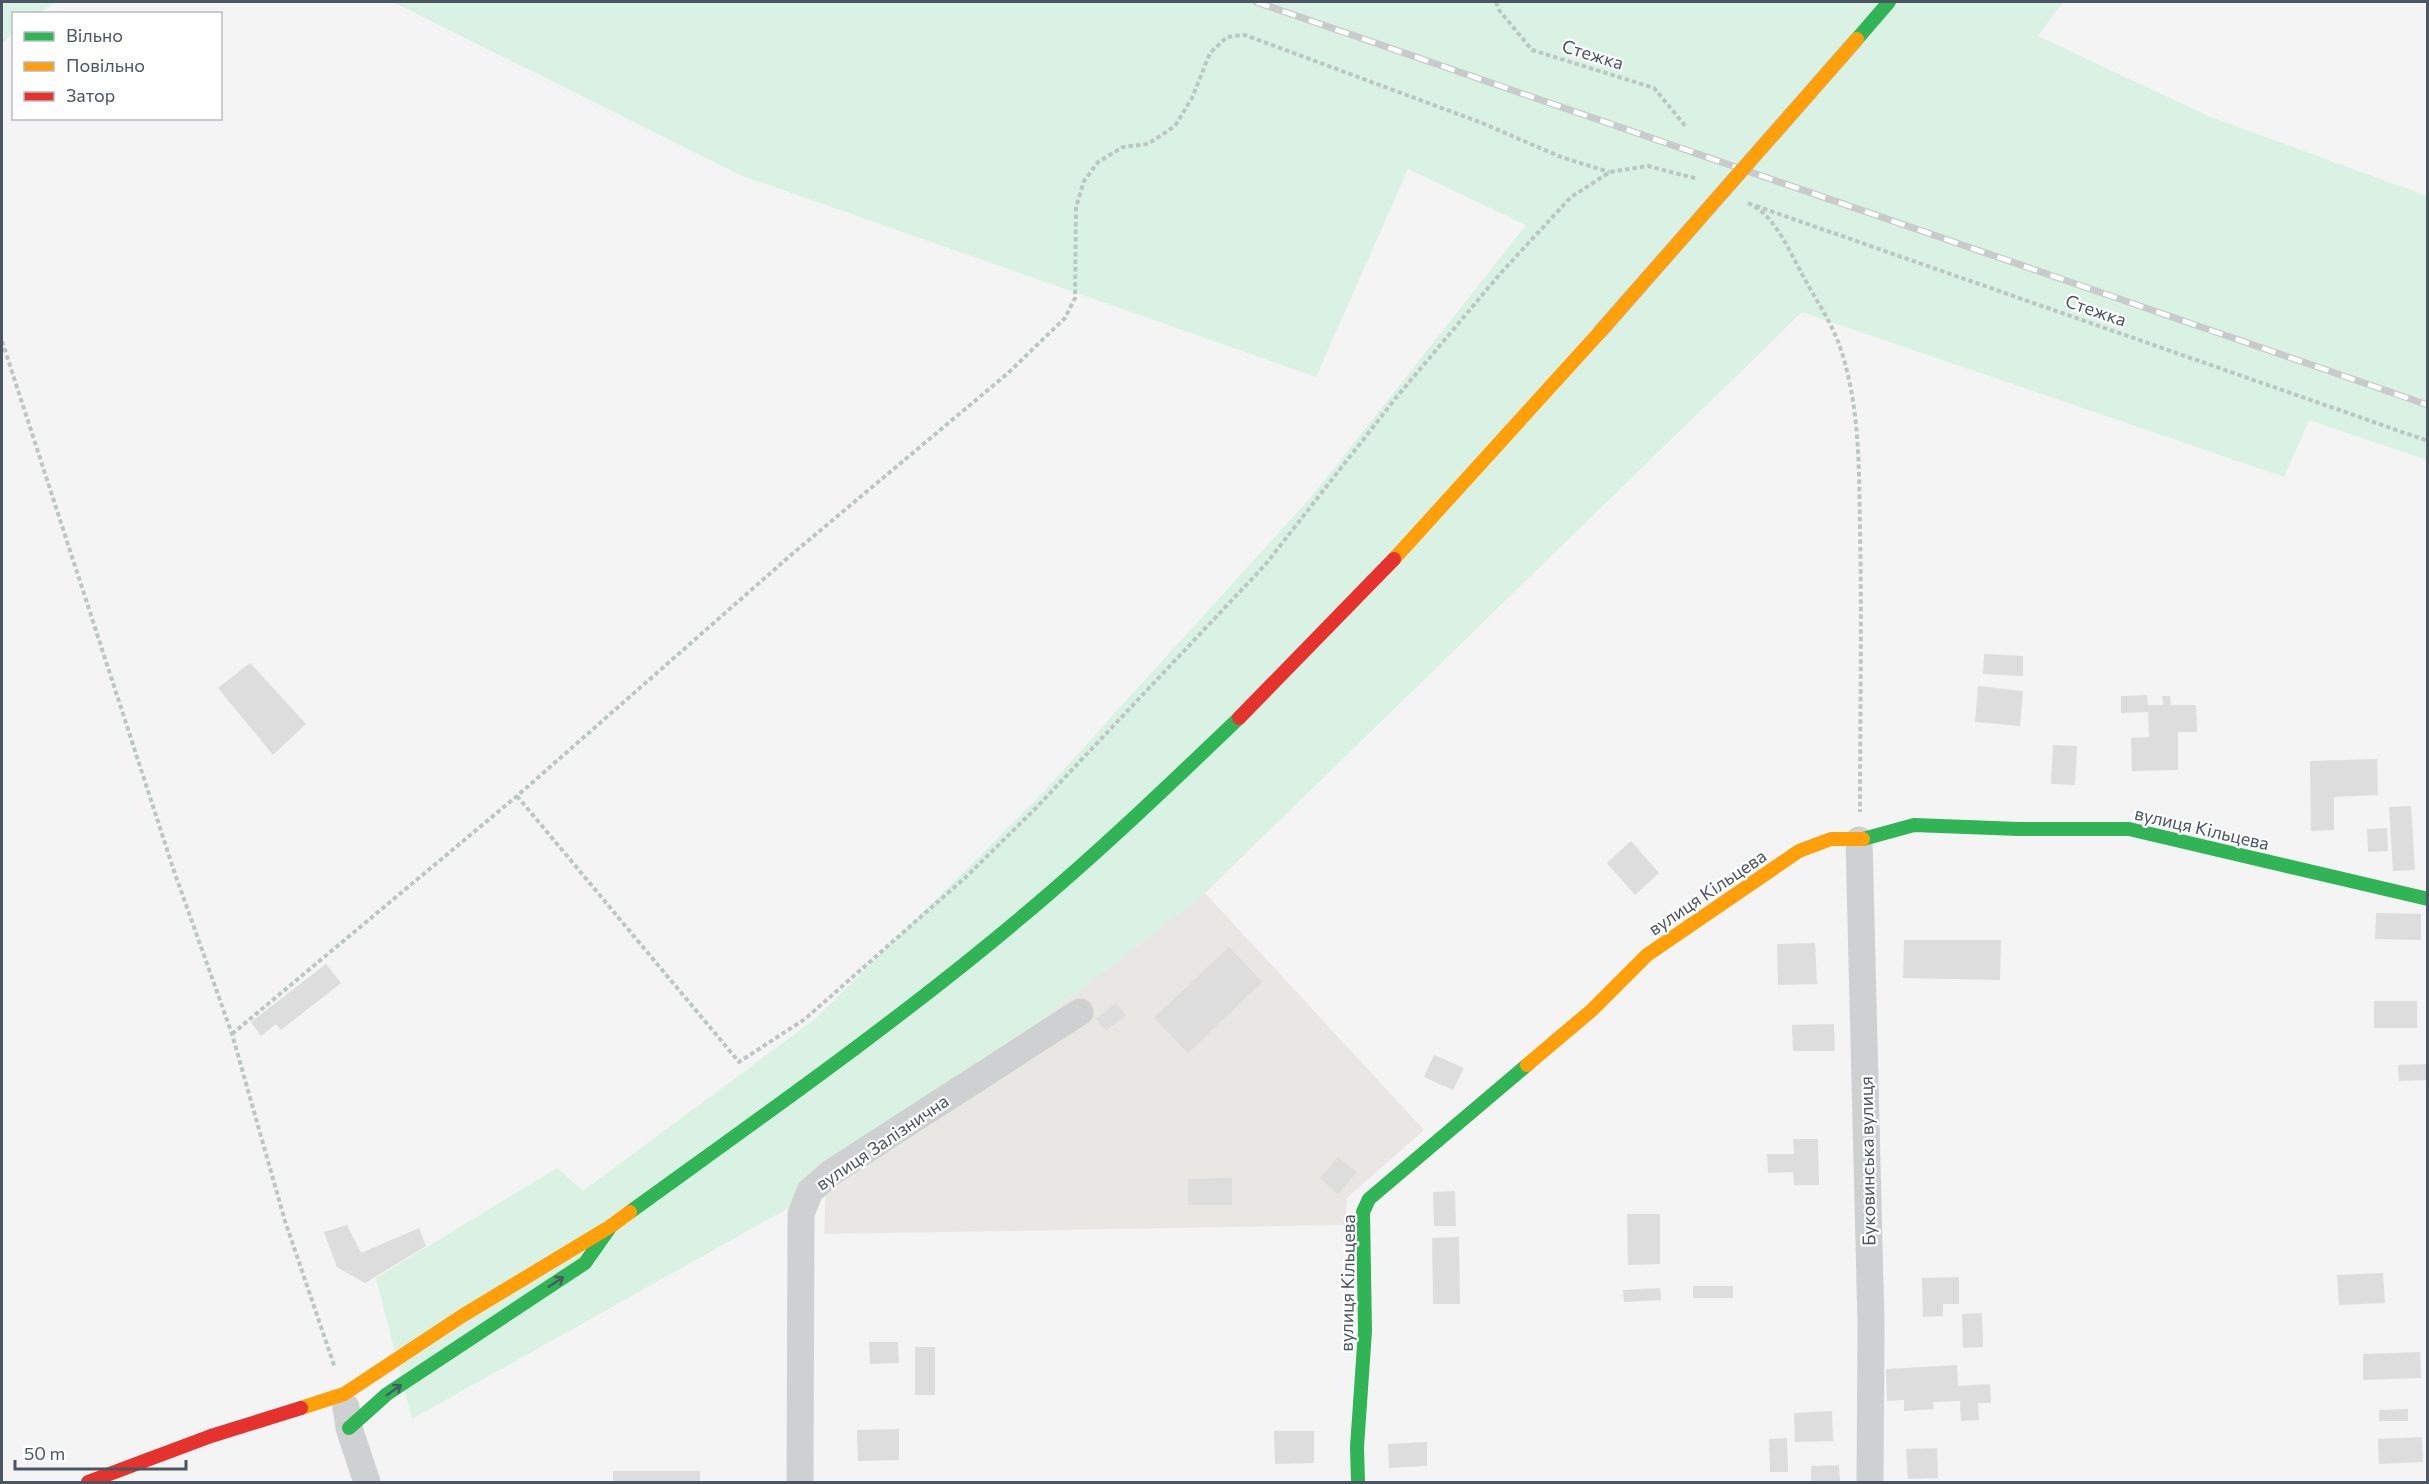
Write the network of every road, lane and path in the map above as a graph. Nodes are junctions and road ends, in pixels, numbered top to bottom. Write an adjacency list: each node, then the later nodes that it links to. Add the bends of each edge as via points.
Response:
1 (1496, 2): 3 (path, Стежка, via 1532,50 1654,88)
2 (1888, 2): 12 (main road, bridge, via 1599,333 1390,563 1254,704 1156,798 1018,920 848,1054)
3 (1687, 128)
4 (1610, 172): 11 (path, via 1245,35 1227,37 1210,53 1192,98 1175,126 1148,144 1123,147 1098,162 1084,181 1076,207 1075,298 1065,318 1006,374 791,555 517,796)
5 (1756, 206): 7 (path, Стежка)
6 (2, 341): 11 (path)
7 (2427, 441)
8 (1859, 840): 9 (main road, вулиця Кільцева, via 1914,825 2129,829); 18 (main road, вулиця Кільцева, via 1831,839 1799,851 1647,955 1592,1010 1369,1199 1363,1212 1365,1331); 19 (street, Буковинська вулиця, via 1871,1324)
9 (2427, 899)
10 (1080, 1012): 17 (street, вулиця Залізнична, via 832,1172 810,1191 801,1214)
11 (231, 1034): 13 (path, via 285,1221)
12 (611, 1226): 13 (main road, via 462,1316); 14 (main road, one-way to 12, via 387,1394 585,1263)
13 (344, 1394): 14 (street); 15 (main road, via 211,1436)
14 (349, 1428): 16 (street)
15 (88, 1482)
16 (367, 1482)
17 (800, 1482)
18 (1358, 1482)
19 (1870, 1482)

